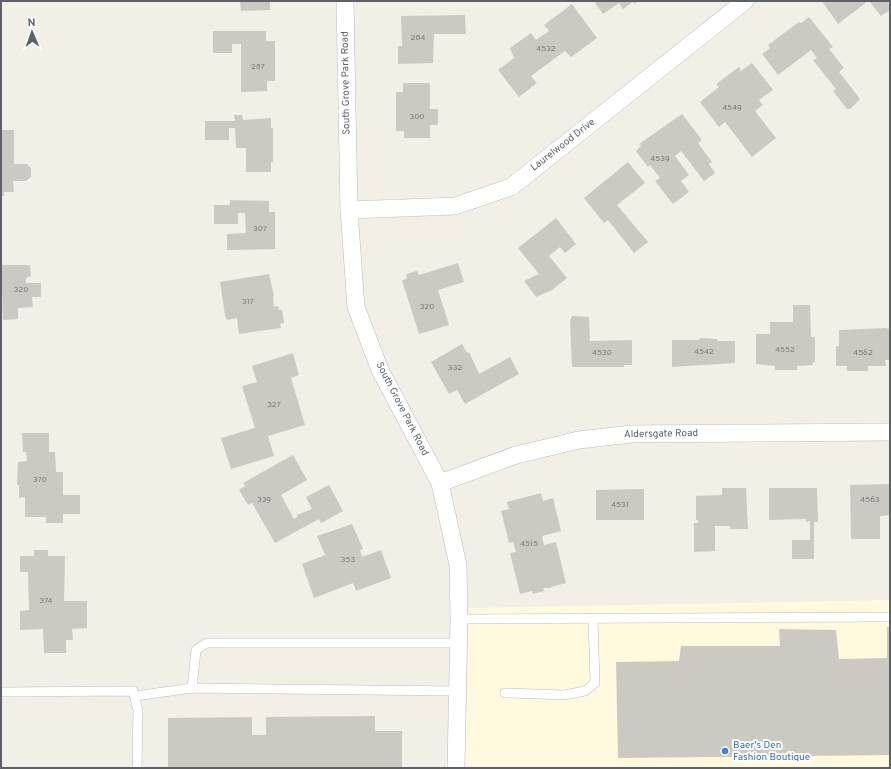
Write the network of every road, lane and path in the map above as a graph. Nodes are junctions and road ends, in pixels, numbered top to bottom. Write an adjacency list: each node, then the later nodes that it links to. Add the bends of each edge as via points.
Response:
1 (345, 1): 3 (street, South Grove Park Road)
2 (745, 1): 3 (street, Laurelwood Drive, via 511,187 456,206)
3 (349, 210): 5 (street, South Grove Park Road, via 356,307 380,370)
4 (890, 432): 5 (street, Aldersgate Road, via 630,434 579,440 516,455)
5 (440, 483): 8 (street, South Grove Park Road, via 458,564)
6 (890, 617): 7 (lane)
7 (593, 618): 8 (lane); 13 (lane, via 595,682 585,691 564,695)
8 (459, 619): 9 (street, South Grove Park Road)
9 (458, 643): 10 (lane, via 207,643 196,650); 11 (street, South Grove Park Road)
10 (192, 688): 11 (lane); 14 (lane)
11 (457, 691): 16 (street, South Grove Park Road)
12 (1, 692): 14 (lane, via 133,691)
13 (504, 693)
14 (134, 696): 15 (lane, via 138,710)
15 (137, 768)
16 (456, 768)

